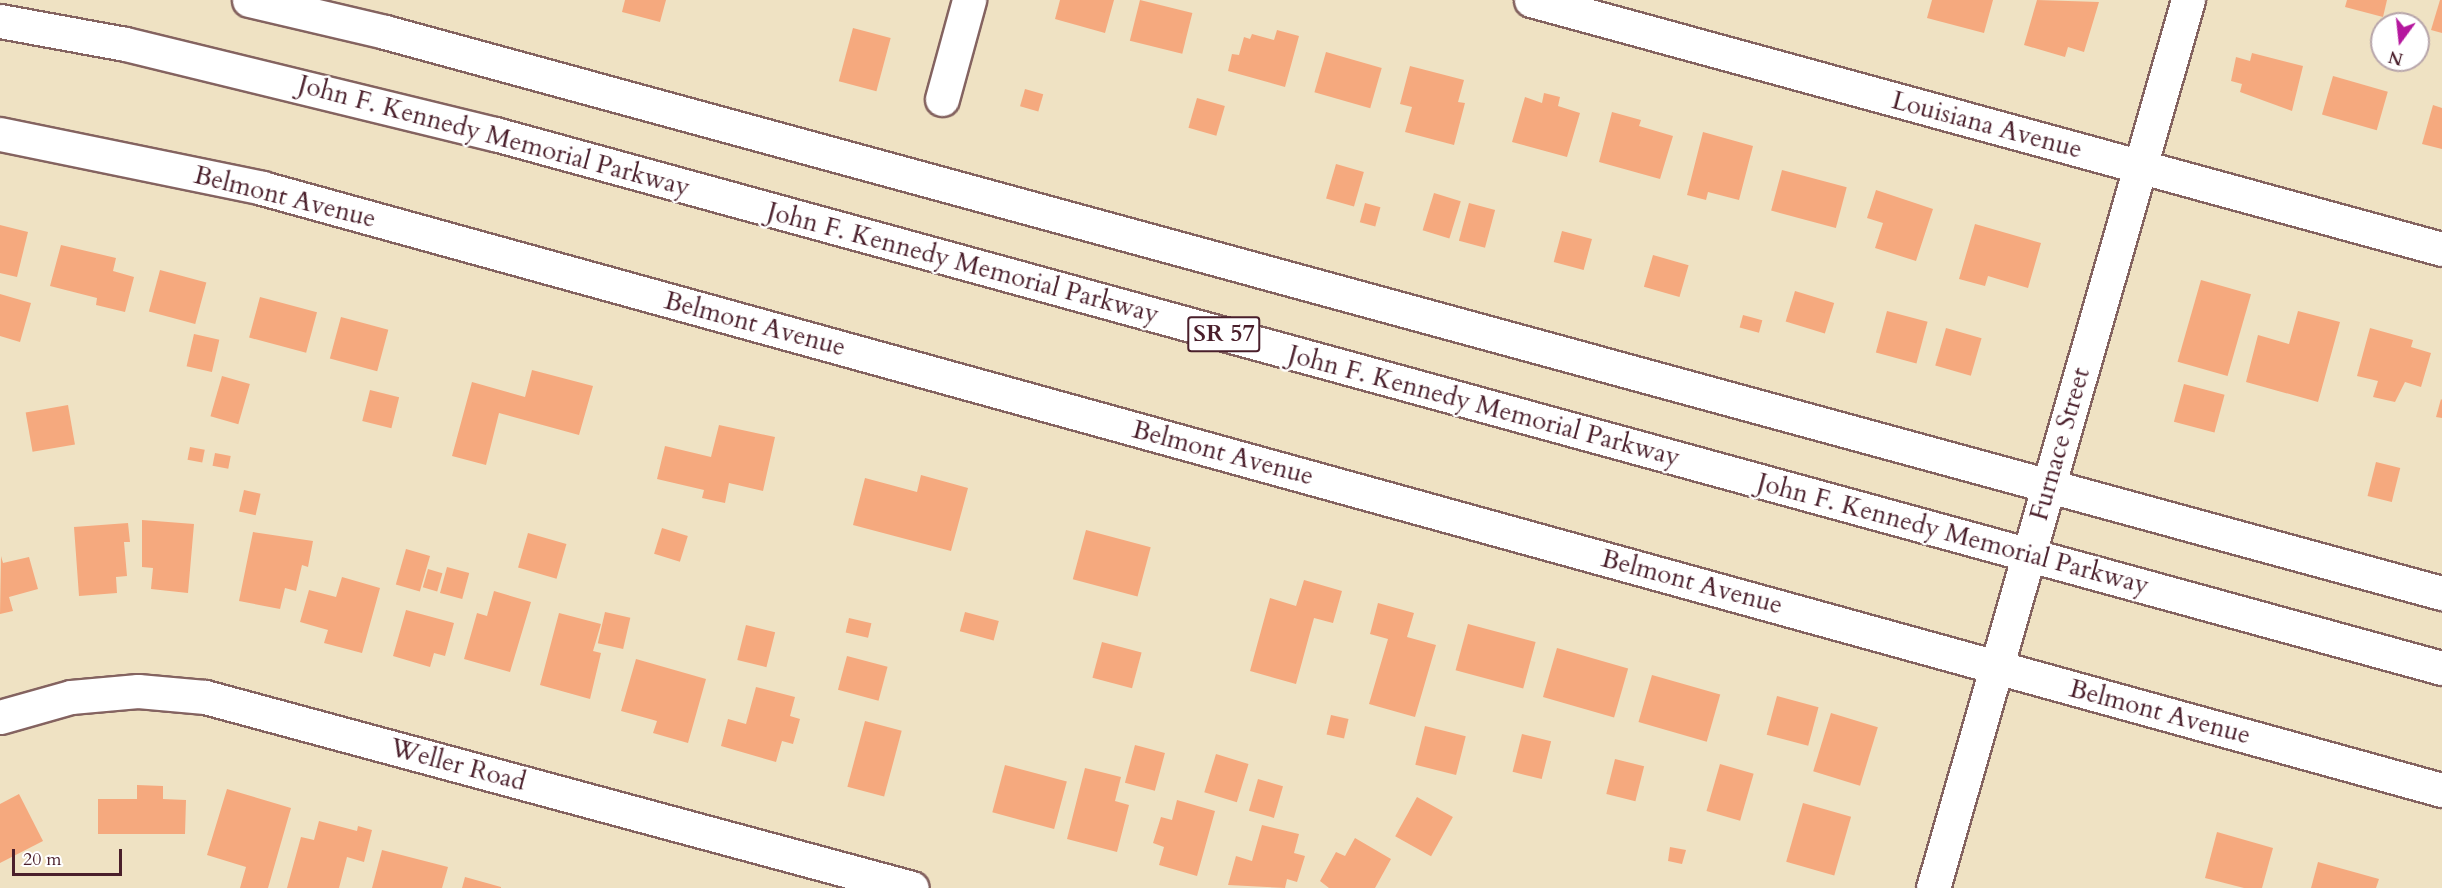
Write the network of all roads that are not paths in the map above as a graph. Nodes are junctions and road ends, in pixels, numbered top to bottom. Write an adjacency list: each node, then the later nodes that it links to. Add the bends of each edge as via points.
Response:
1 (249, 0): 10 (main road, via 408,38)
2 (969, 0): 6 (main road)
3 (1531, 0): 8 (main road, Louisiana Avenue)
4 (2188, 0): 8 (main road, Furnace Street)
5 (0, 21): 11 (main road, John F. Kennedy Memorial Parkway / SR 57, via 136,46 495,134)
6 (942, 99)
7 (0, 134): 13 (main road, Belmont Avenue, via 262,188)
8 (2139, 166): 9 (main road, Louisiana Avenue); 10 (main road, Furnace Street)
9 (2442, 249)
10 (2049, 484): 11 (main road, Furnace Street); 12 (main road)
11 (2028, 555): 13 (main road, Furnace Street); 14 (main road, John F. Kennedy Memorial Parkway / SR 57)
12 (2442, 593)
13 (1996, 667): 16 (main road, Belmont Avenue); 18 (main road, Furnace Street)
14 (2442, 668)
15 (0, 717): 17 (main road, Weller Road, via 71,697 138,691 206,697)
16 (2442, 790)
17 (912, 888)
18 (1933, 888)

